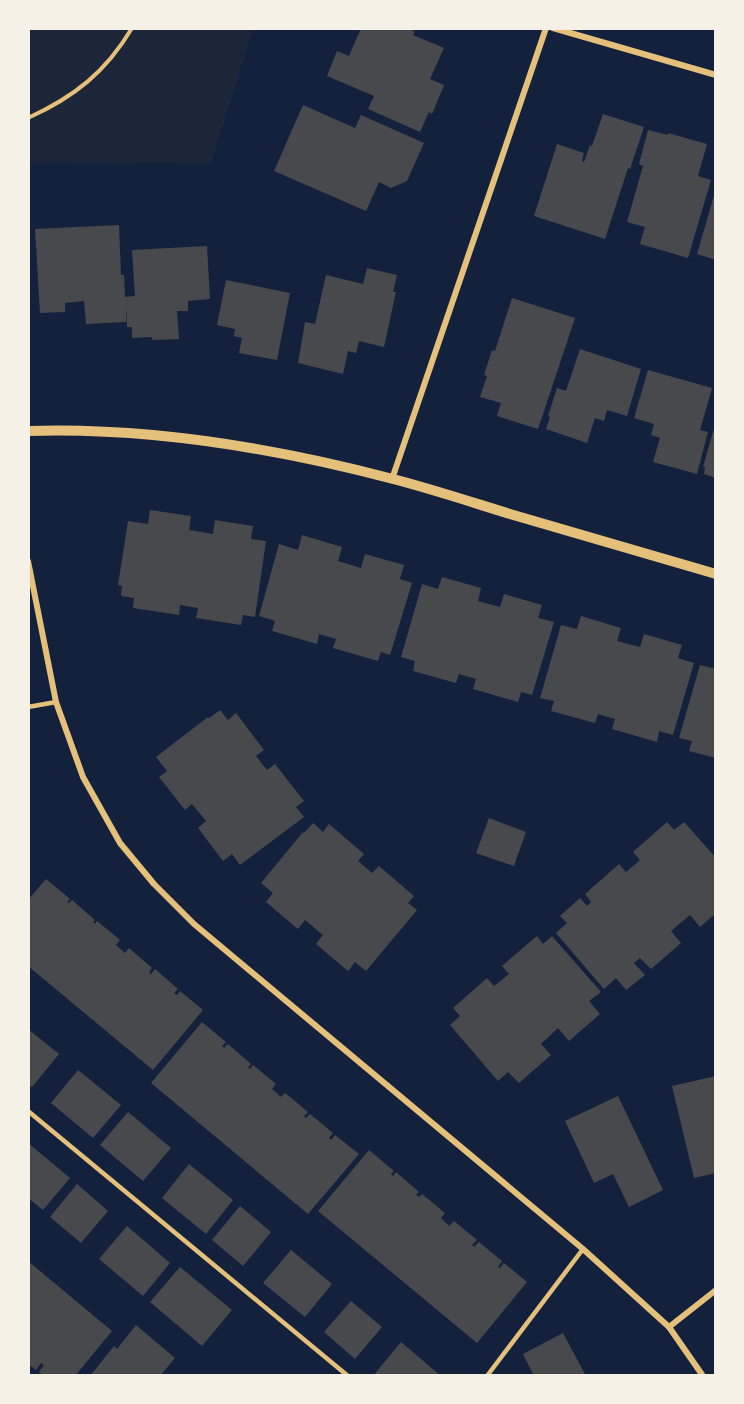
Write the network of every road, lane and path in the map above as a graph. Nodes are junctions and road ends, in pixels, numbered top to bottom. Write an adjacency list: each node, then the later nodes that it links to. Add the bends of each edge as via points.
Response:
1 (132, 28): 5 (path, via 117,53 85,85 56,106)
2 (546, 28): 7 (street)
3 (553, 28): 4 (street)
4 (716, 75)
5 (28, 118)
6 (28, 431): 7 (street, via 164,436 298,457)
7 (392, 479): 9 (street)
8 (28, 561): 10 (street)
9 (716, 574)
10 (56, 702): 11 (lane); 13 (street, via 83,777 120,843 154,884 194,924)
11 (28, 707)
12 (28, 1111): 16 (lane)
13 (583, 1248): 15 (street); 17 (lane)
14 (716, 1290): 15 (street)
15 (669, 1327): 18 (street)
16 (348, 1376)
17 (488, 1376)
18 (704, 1376)

